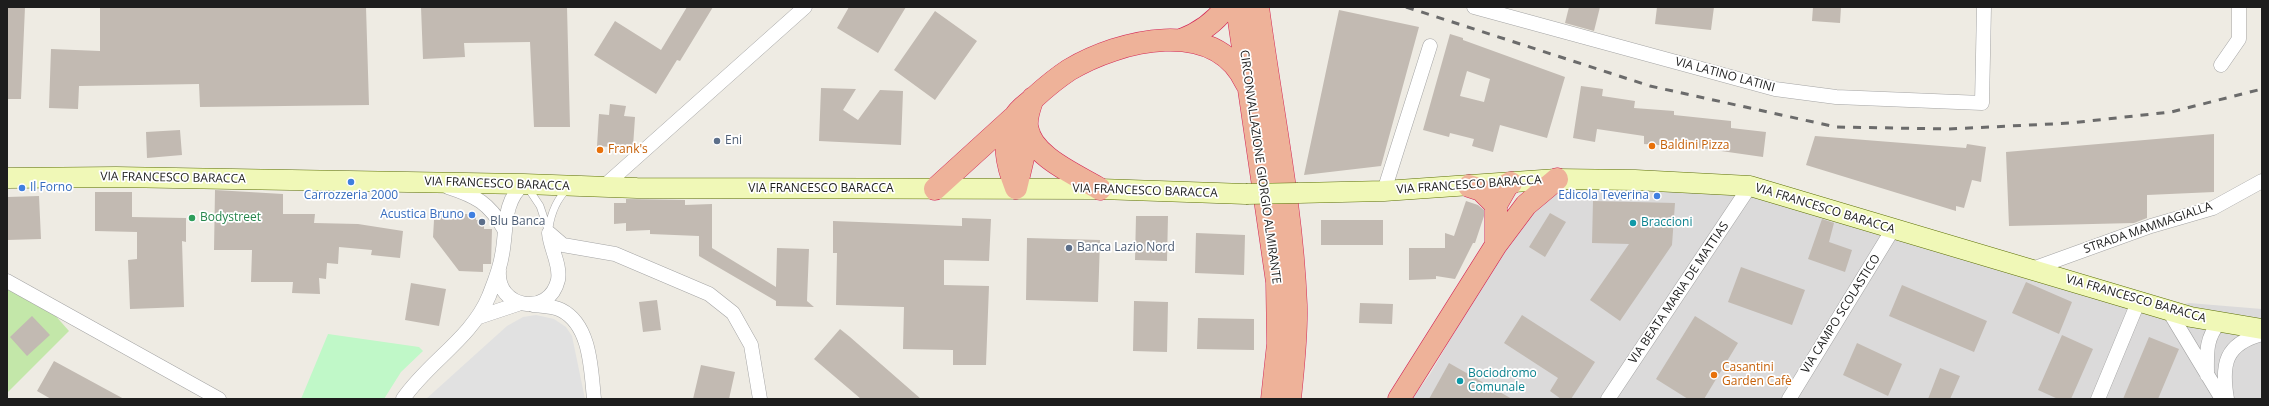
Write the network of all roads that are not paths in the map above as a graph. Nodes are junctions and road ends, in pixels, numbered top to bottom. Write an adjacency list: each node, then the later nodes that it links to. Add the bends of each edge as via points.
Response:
1 (805, 7): 24 (street)
2 (1226, 7): 8 (highway, via 1211,24)
3 (1237, 7): 11 (highway, CIRCONVALLAZIONE GIORGIO ALMIRANTE)
4 (1258, 7): 47 (highway, CIRCONVALLAZIONE GIORGIO ALMIRANTE, via 1288,219 1296,305)
5 (1474, 7): 6 (street, VIA LATINO LATINI, via 1775,89 1836,97 1982,103)
6 (1984, 7)
7 (2239, 7): 10 (street, via 2239,39)
8 (1181, 40): 11 (highway, via 1210,46 1228,57 1243,75); 12 (highway, via 1140,43 1115,50 1069,70)
9 (1430, 46): 28 (street)
10 (2221, 66)
11 (1251, 97): 52 (highway, CIRCONVALLAZIONE GIORGIO ALMIRANTE, via 1277,282 1278,344)
12 (1033, 98): 13 (highway, via 1025,103); 14 (highway, via 1028,117)
13 (1014, 117): 25 (highway, via 1006,149 1008,168); 26 (highway)
14 (1029, 133): 25 (highway); 27 (highway, via 1035,146 1048,157)
15 (7, 178): 18 (main road, VIA FRANCESCO BARACCA, via 116,177)
16 (1557, 179): 19 (main road, VIA FRANCESCO BARACCA); 23 (main road, VIA FRANCESCO BARACCA); 29 (highway)
17 (2262, 181): 36 (street, STRADA MAMMAGIALLA, via 2213,208 2151,226)
18 (433, 182): 20 (main road, VIA FRANCESCO BARACCA); 31 (street, via 476,197 491,209)
19 (1517, 182): 22 (main road, VIA FRANCESCO BARACCA); 29 (highway); 30 (highway, via 1508,184)
20 (524, 184): 21 (main road, VIA FRANCESCO BARACCA); 31 (street, via 510,205); 33 (lane, via 540,206)
21 (570, 186): 24 (main road, VIA FRANCESCO BARACCA); 33 (lane, via 555,207)
22 (1469, 186): 28 (main road, VIA FRANCESCO BARACCA); 30 (highway, via 1481,190)
23 (1750, 186): 32 (main road, VIA FRANCESCO BARACCA); 56 (street, VIA BEATA MARIA DE MATTIAS)
24 (602, 188): 26 (main road, VIA FRANCESCO BARACCA)
25 (1016, 188): 26 (main road, VIA FRANCESCO BARACCA); 27 (main road, VIA FRANCESCO BARACCA)
26 (935, 189)
27 (1100, 189): 28 (main road, VIA FRANCESCO BARACCA, bridge, via 1246,194)
28 (1384, 191)
29 (1526, 204): 34 (highway)
30 (1496, 205): 34 (highway)
31 (504, 229): 35 (street)
32 (1893, 229): 36 (main road, VIA FRANCESCO BARACCA); 57 (street, VIA CAMPO SCOLASTICO)
33 (549, 232): 40 (street, via 551,249 559,272 558,280 550,295); 51 (street, via 563,245 615,254 715,298 733,313 751,345)
34 (1496, 245): 55 (highway)
35 (499, 267): 39 (street, via 501,284 511,299); 42 (street)
36 (2032, 269): 38 (main road, VIA FRANCESCO BARACCA)
37 (7, 281): 48 (street)
38 (2138, 300): 41 (main road, VIA FRANCESCO BARACCA); 58 (street)
39 (518, 304): 40 (street); 42 (street)
40 (533, 305): 50 (street, via 560,310 574,319 586,343)
41 (2167, 308): 43 (main road, VIA FRANCESCO BARACCA); 46 (street)
42 (479, 317): 49 (street, via 414,384)
43 (2219, 323): 44 (main road, VIA FRANCESCO BARACCA); 46 (street, via 2211,332 2207,348)
44 (2262, 329)
45 (2262, 334): 60 (street, via 2248,338 2229,355 2225,363 2224,380)
46 (2207, 375): 59 (street)
47 (1292, 377): 53 (highway, CIRCONVALLAZIONE GIORGIO ALMIRANTE); 54 (highway)
48 (219, 399)
49 (403, 399)
50 (594, 399)
51 (760, 399)
52 (1272, 399)
53 (1290, 399)
54 (1300, 399)
55 (1399, 399)
56 (1608, 399)
57 (1788, 399)
58 (2098, 399)
59 (2222, 399)
60 (2227, 399)

